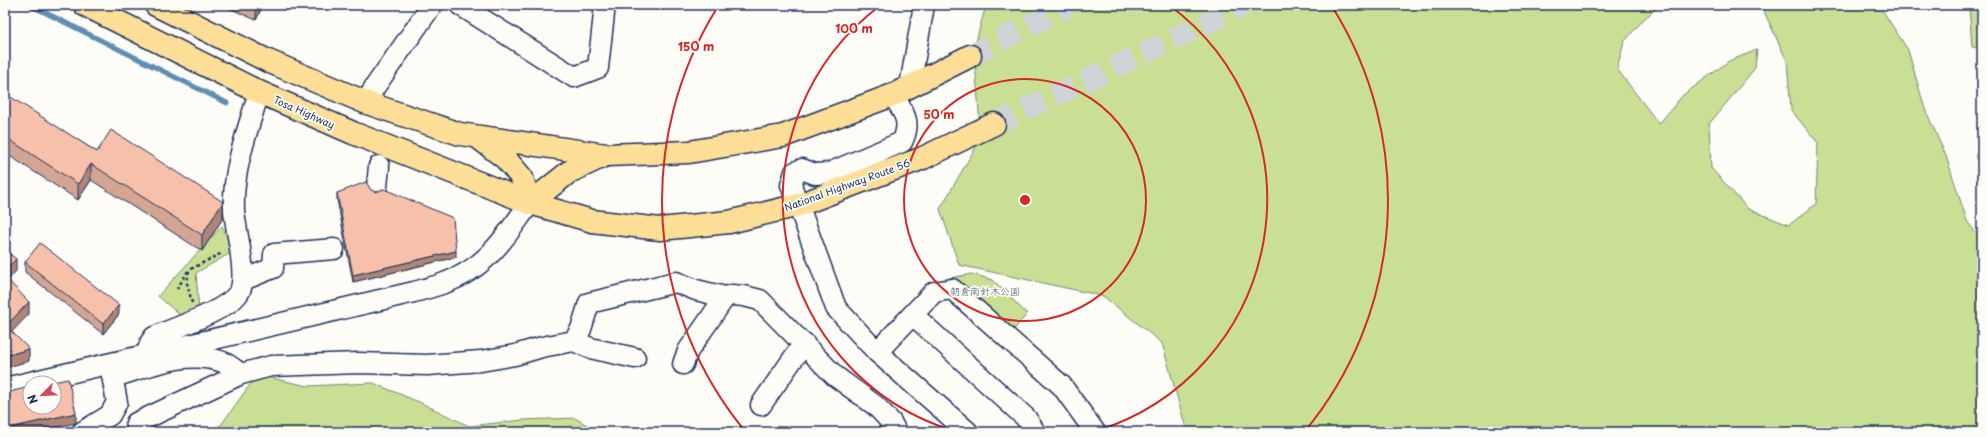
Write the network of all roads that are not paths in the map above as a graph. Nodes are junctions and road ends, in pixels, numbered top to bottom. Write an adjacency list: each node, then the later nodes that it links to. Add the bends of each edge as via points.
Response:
1 (85, 5): 9 (highway, Tosa Highway)
2 (156, 5): 10 (highway, via 268,61)
3 (432, 5): 10 (street, via 374,88)
4 (460, 5): 5 (street, via 574,77 598,68)
5 (605, 5)
6 (924, 5): 8 (street)
7 (970, 56): 8 (highway)
8 (902, 90): 13 (highway, via 783,136 689,152); 17 (street, via 908,131 902,142 829,173 815,174 802,169 795,172 791,185)
9 (259, 92): 16 (highway, Tosa Highway, via 353,133); 19 (street, via 234,180 234,211)
10 (367, 103): 12 (highway)
11 (994, 124): 17 (highway, National Highway Route 56, via 923,158)
12 (478, 138): 13 (highway); 16 (highway, via 505,158 522,178)
13 (606, 155): 16 (highway, via 569,172)
14 (379, 166): 15 (street)
15 (377, 187)
16 (530, 202): 17 (highway, National Highway Route 56, via 592,220 660,229 729,222); 25 (street, via 500,244 488,256 469,272 441,284)
17 (799, 205): 24 (street, via 836,308)
18 (334, 249): 19 (street, via 274,254 273,268)
19 (243, 280): 25 (street, via 238,294 222,307 154,337)
20 (725, 297): 22 (street, via 676,282 589,303 582,329); 23 (street, via 732,295 760,300); 27 (street, via 688,352)
21 (913, 315): 24 (street); 36 (street, via 1026,418); 37 (street, via 934,292 952,289 1062,386)
22 (574, 342): 26 (street); 29 (street, via 481,361 427,365 271,366)
23 (804, 343): 31 (street); 34 (street, via 835,376 876,406 891,422)
24 (877, 352): 35 (street)
25 (147, 354): 28 (street)
26 (635, 358)
27 (683, 364)
28 (111, 370): 29 (street, via 177,358 202,357 225,363); 30 (street); 33 (street, via 117,402 110,416)
29 (241, 374): 32 (street)
30 (5, 388)
31 (761, 405)
32 (136, 423)
33 (82, 432)
34 (896, 432)
35 (968, 432)
36 (1036, 432)
37 (1095, 432)

